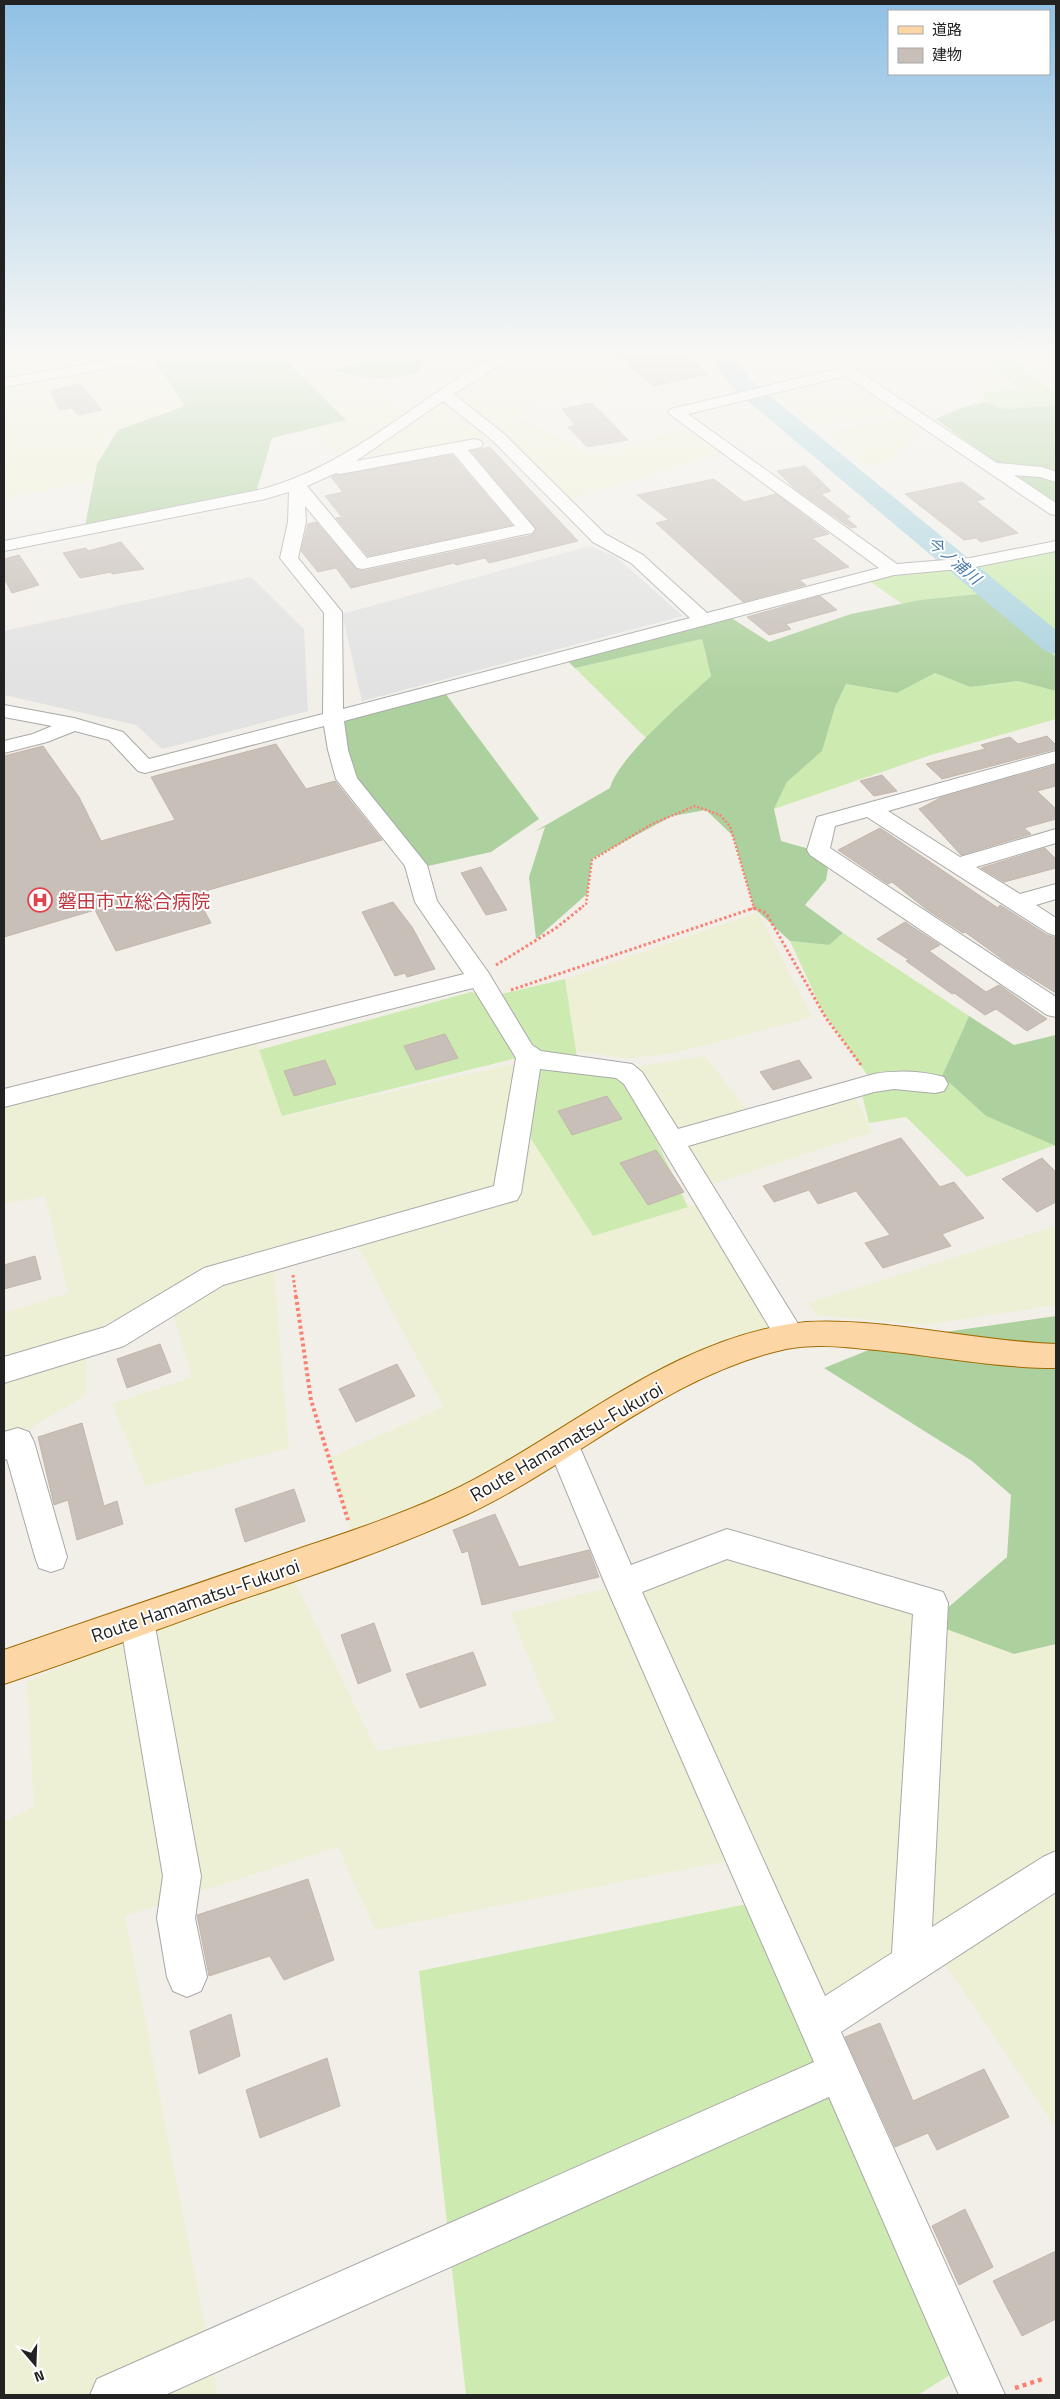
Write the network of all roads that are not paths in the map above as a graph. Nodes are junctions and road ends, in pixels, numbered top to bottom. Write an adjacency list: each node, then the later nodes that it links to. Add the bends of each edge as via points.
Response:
1 (334, 467): 7 (street)
2 (350, 467): 7 (street)
3 (474, 467): 9 (street, via 526,529 363,564)
4 (528, 467): 14 (street, via 599,538 637,559)
5 (751, 467): 13 (street)
6 (993, 468): 8 (street, via 1042,472); 10 (street)
7 (328, 471): 9 (street)
8 (1056, 478)
9 (297, 485): 11 (street); 16 (street, via 297,522 289,558 333,612)
10 (1056, 510)
11 (4, 546)
12 (1056, 546): 13 (street, via 970,563)
13 (893, 570): 14 (street)
14 (703, 620): 16 (street)
15 (4, 711): 17 (street)
16 (333, 718): 17 (street, via 145,767 116,736); 26 (street, via 347,779 416,865 426,902)
17 (74, 724): 18 (street)
18 (4, 748)
19 (1056, 757): 20 (street)
20 (870, 810): 22 (street); 27 (street, via 824,822 818,850)
21 (1056, 836): 22 (street)
22 (956, 864): 24 (street)
23 (1056, 891): 24 (street)
24 (1017, 903): 25 (street)
25 (1056, 928)
26 (484, 988): 28 (street, via 523,1051); 30 (street)
27 (1056, 1009)
28 (529, 1055): 31 (street, via 536,1059 623,1070 633,1078); 34 (street, via 507,1193 214,1276 114,1337)
29 (935, 1084): 31 (street, via 894,1080 874,1083)
30 (4, 1098)
31 (672, 1141): 32 (street)
32 (790, 1336): 33 (main road, Route Hamamatsu-Fukuroi, via 837,1334 1014,1356); 35 (main road, Route Hamamatsu-Fukuroi, via 712,1358)
33 (1056, 1356)
34 (4, 1370)
35 (563, 1444): 38 (street); 39 (main road, Route Hamamatsu-Fukuroi, via 521,1471 456,1504 356,1544)
36 (4, 1446): 37 (street, via 18,1442)
37 (51, 1557)
38 (622, 1584): 42 (street, via 727,1544 931,1603); 44 (street)
39 (136, 1620): 40 (main road, Route Hamamatsu-Fukuroi); 43 (street, via 182,1876 176,1918)
40 (4, 1667)
41 (1056, 1870): 42 (street)
42 (911, 1963): 44 (street)
43 (187, 1977)
44 (816, 2024): 45 (street)
45 (838, 2072): 46 (street); 47 (street)
46 (996, 2392)
47 (112, 2395)

